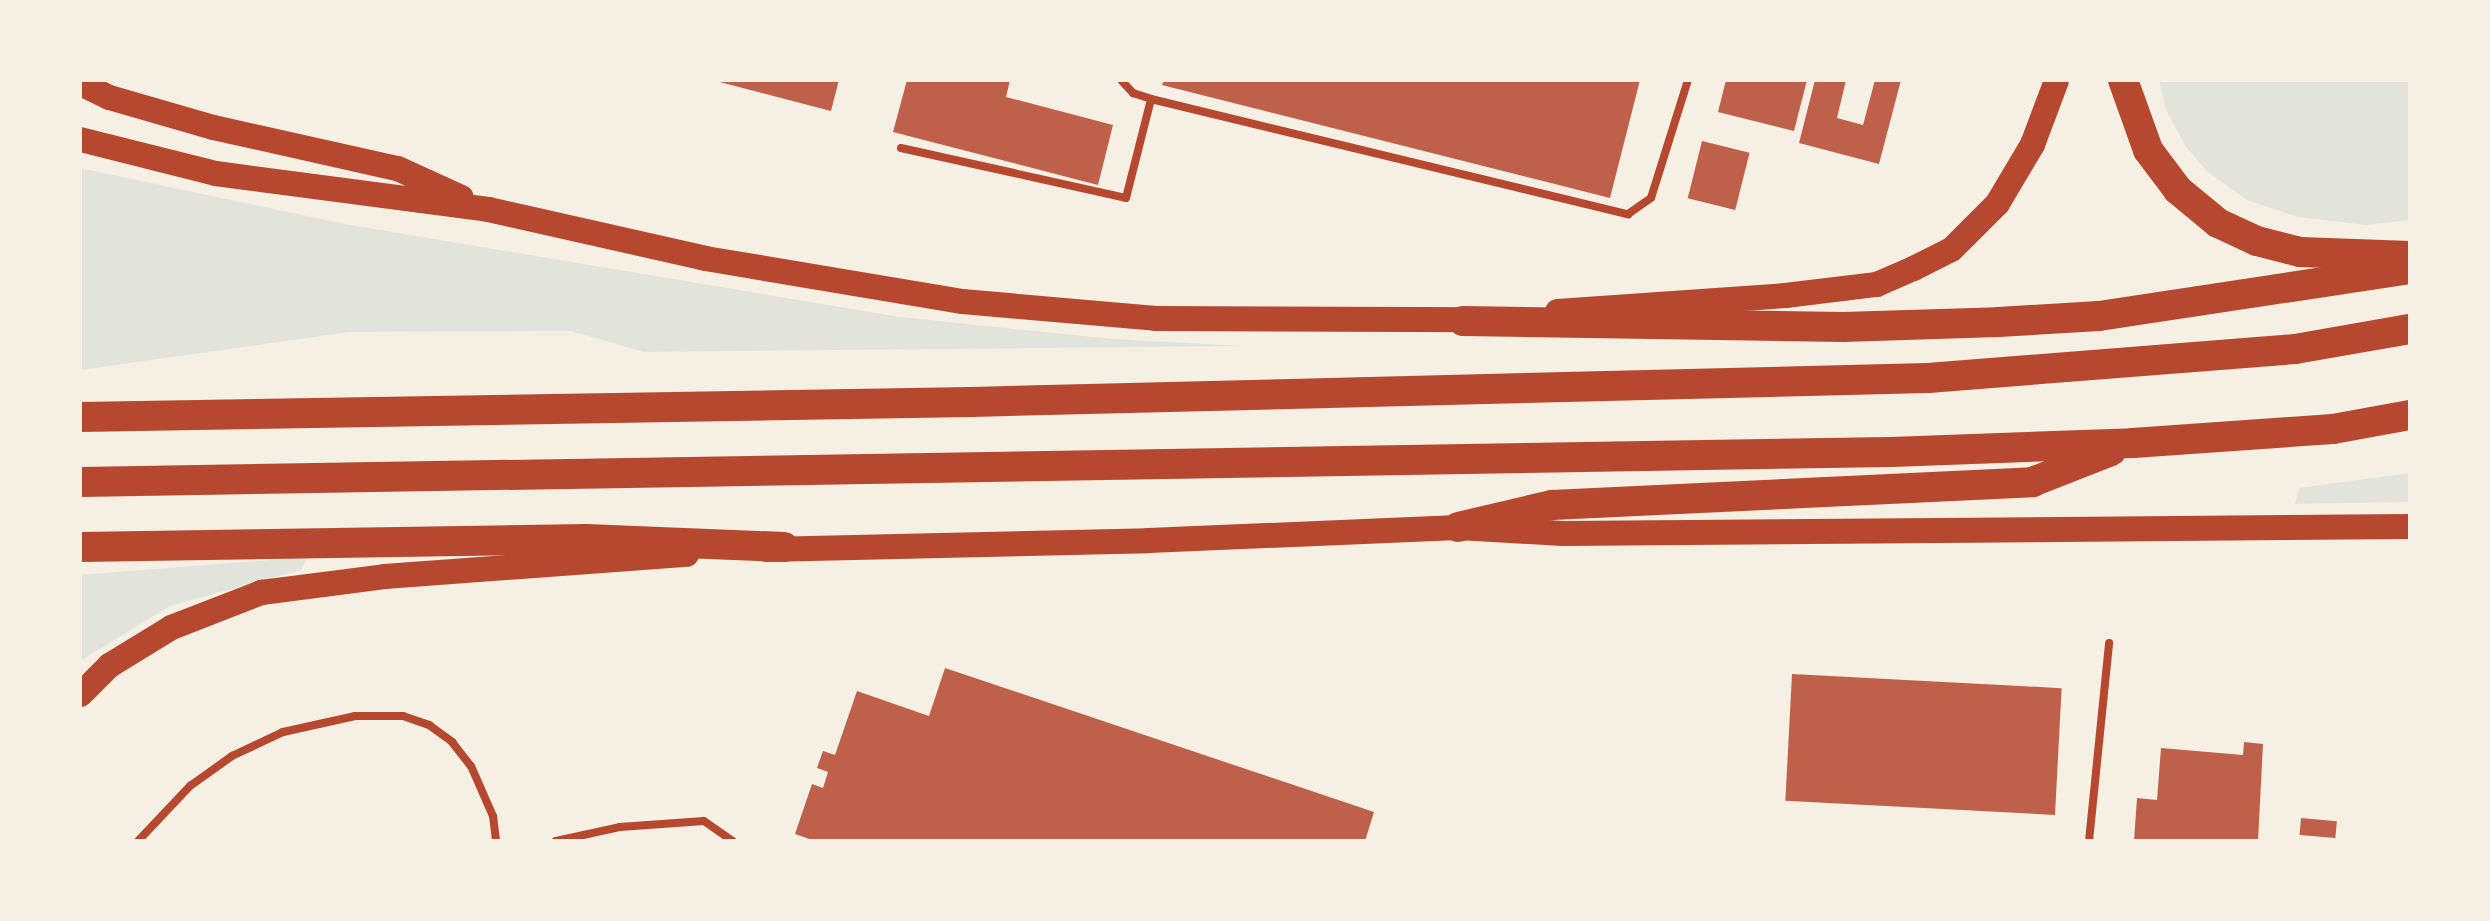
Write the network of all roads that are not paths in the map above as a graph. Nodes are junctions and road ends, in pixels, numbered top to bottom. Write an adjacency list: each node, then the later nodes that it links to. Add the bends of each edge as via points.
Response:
1 (1122, 80): 6 (lane, via 1133,93)
2 (1688, 80): 6 (lane, via 1651,198 1628,214)
3 (2056, 80): 12 (main road, via 2032,144 1996,203 1951,249 1876,284)
4 (2123, 80): 10 (highway, via 2148,150 2178,190 2218,223 2300,252)
5 (80, 83): 9 (main road, via 214,127 397,168)
6 (1152, 98): 8 (lane, via 1126,198)
7 (80, 140): 9 (main road, via 216,173)
8 (901, 148)
9 (488, 209): 12 (main road, via 706,258 962,300 1155,318)
10 (2410, 256)
11 (2410, 269): 12 (highway, via 2209,302 2015,321 1843,327)
12 (1463, 321)
13 (2410, 328): 15 (highway, via 2295,349 1928,378)
14 (2410, 414): 16 (highway, via 2332,429)
15 (80, 418)
16 (2132, 443): 17 (highway); 18 (highway, via 2032,482 1552,505)
17 (80, 482)
18 (1458, 526): 19 (main road, via 1640,533); 21 (main road)
19 (2410, 526)
20 (80, 547): 21 (highway, via 586,539)
21 (784, 547): 23 (main road, via 384,576 262,592 171,627 109,665)
22 (2110, 643): 28 (lane)
23 (80, 694)
24 (138, 841): 25 (lane, via 190,786 232,756 283,732 354,716 403,716 452,742 472,766)
25 (496, 841)
26 (556, 841): 27 (lane, via 620,827 704,822)
27 (733, 841)
28 (2089, 841)

